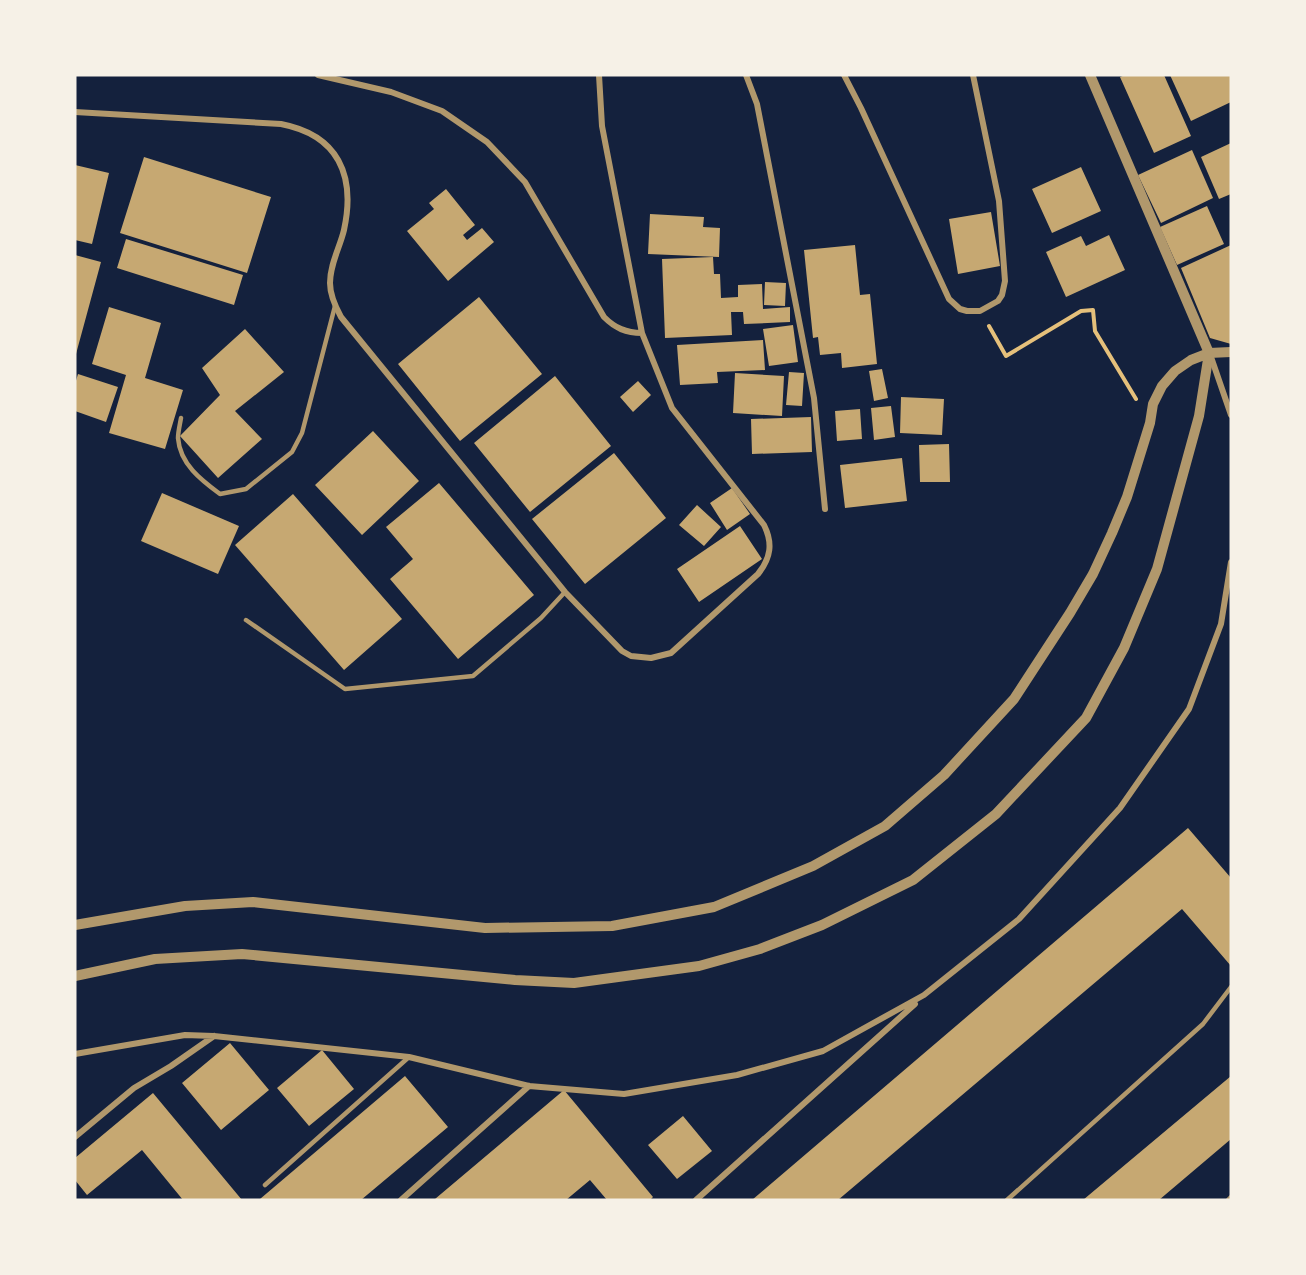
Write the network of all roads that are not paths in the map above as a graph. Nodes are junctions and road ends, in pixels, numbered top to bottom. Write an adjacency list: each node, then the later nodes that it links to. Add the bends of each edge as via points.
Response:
1 (318, 75): 9 (street, via 391,92 441,111 487,142 525,182 604,317 625,332)
2 (599, 75): 9 (street, via 602,126)
3 (746, 75): 14 (street, via 757,104 814,398)
4 (844, 75): 5 (street, via 950,299 960,309 974,312 998,301 1005,281 999,201)
5 (973, 75)
6 (1090, 75): 11 (street)
7 (75, 112): 8 (street, via 281,124 313,134 337,158 348,190 344,229 331,268)
8 (335, 306): 13 (lane, via 302,433 292,452 246,489 220,494 195,476 178,438); 16 (street)
9 (642, 333): 16 (street, via 672,408 764,525 770,542 768,559 758,574 671,653 651,658 622,651)
10 (1231, 352): 11 (street)
11 (1209, 353): 12 (street); 18 (street, via 1183,365 1162,386 1112,533 1087,584 1014,699 944,775 885,826 813,866 714,907 612,926 484,928 253,902 185,906); 19 (street, via 1197,426 1157,569 1124,648 1086,718 996,814 913,880 822,925 760,949 699,966 574,983 242,954 155,959)
12 (1231, 416)
13 (181, 418)
14 (825, 509)
15 (1231, 562): 21 (street, via 1221,624 1189,709 1120,808 1018,919)
16 (565, 592): 17 (lane, via 541,618 473,676 345,688)
17 (246, 620)
18 (75, 925)
19 (75, 976)
20 (1231, 987): 30 (lane, via 1203,1024)
21 (924, 995): 25 (street, via 823,1051 737,1075 624,1094); 29 (street)
22 (214, 1036): 23 (street, via 185,1035); 24 (street); 26 (street, via 134,1088)
23 (75, 1054)
24 (409, 1057): 25 (street); 27 (lane)
25 (529, 1086): 28 (street)
26 (75, 1137)
27 (265, 1185)
28 (402, 1200)
29 (696, 1200)
30 (1007, 1200)

